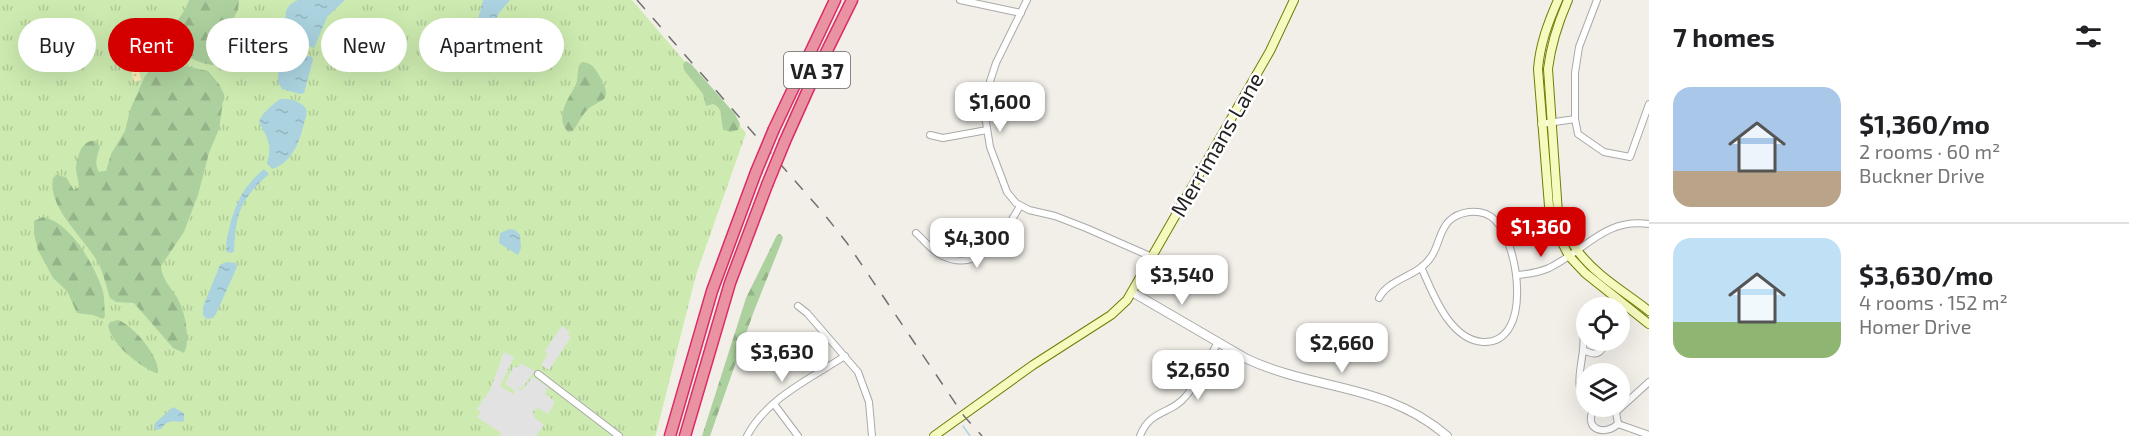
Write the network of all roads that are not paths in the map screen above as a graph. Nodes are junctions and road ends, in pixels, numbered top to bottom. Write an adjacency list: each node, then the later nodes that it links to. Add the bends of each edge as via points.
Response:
1 (835, 0): 42 (highway, VA 37, bridge, via 756,172 712,291)
2 (852, 0): 43 (highway, VA 37, bridge, via 785,141 730,283)
3 (960, 0): 9 (street)
4 (1027, 0): 9 (street)
5 (1294, 0): 20 (main road, Merrimans Lane, via 1270,51)
6 (1558, 0): 13 (main road, via 1540,50)
7 (1568, 0): 12 (main road, via 1557,24 1548,69)
8 (1597, 0): 11 (street, via 1579,47)
9 (1021, 13): 14 (street, via 985,95)
10 (1649, 104): 11 (street, via 1630,157 1604,152 1578,134)
11 (1575, 118): 12 (street)
12 (1552, 123): 13 (street); 19 (main road, via 1558,213)
13 (1541, 124): 19 (main road, via 1550,206 1557,233)
14 (987, 130): 15 (street, via 943,138); 16 (street, via 999,176)
15 (930, 135)
16 (1020, 206): 18 (street, via 994,244 967,259 942,255); 20 (street, via 1086,228)
17 (1649, 224): 19 (street, via 1616,226)
18 (916, 233)
19 (1573, 253): 22 (street, via 1548,268); 26 (main road); 27 (main road, via 1587,275)
20 (1152, 257): 23 (main road, Merrimans Lane)
21 (1422, 269): 22 (street, via 1447,223 1460,214 1474,212 1486,214 1499,224); 22 (street, via 1451,323 1481,342 1499,338 1510,326); 24 (street, via 1387,287)
22 (1518, 275)
23 (1132, 292): 28 (street); 47 (main road, Merrimans Lane, via 1111,315)
24 (1379, 298)
25 (798, 306): 31 (street)
26 (1649, 311)
27 (1649, 324)
28 (1218, 342): 48 (street, via 1186,397 1154,416); 49 (street, via 1277,372 1386,399 1423,417)
29 (1586, 351): 30 (street)
30 (1602, 351)
31 (845, 356): 35 (street); 46 (street, via 865,387)
32 (538, 374): 41 (street)
33 (1649, 382): 34 (street)
34 (1630, 399)
35 (774, 404): 44 (street); 45 (street)
36 (1591, 417): 39 (street, via 1593,427)
37 (1617, 417): 38 (street)
38 (1618, 424): 39 (street); 40 (street)
39 (1606, 435)
40 (1649, 435)
41 (619, 436)
42 (670, 436)
43 (685, 436)
44 (747, 436)
45 (798, 436)
46 (872, 436)
47 (934, 436)
48 (1140, 436)
49 (1447, 436)

